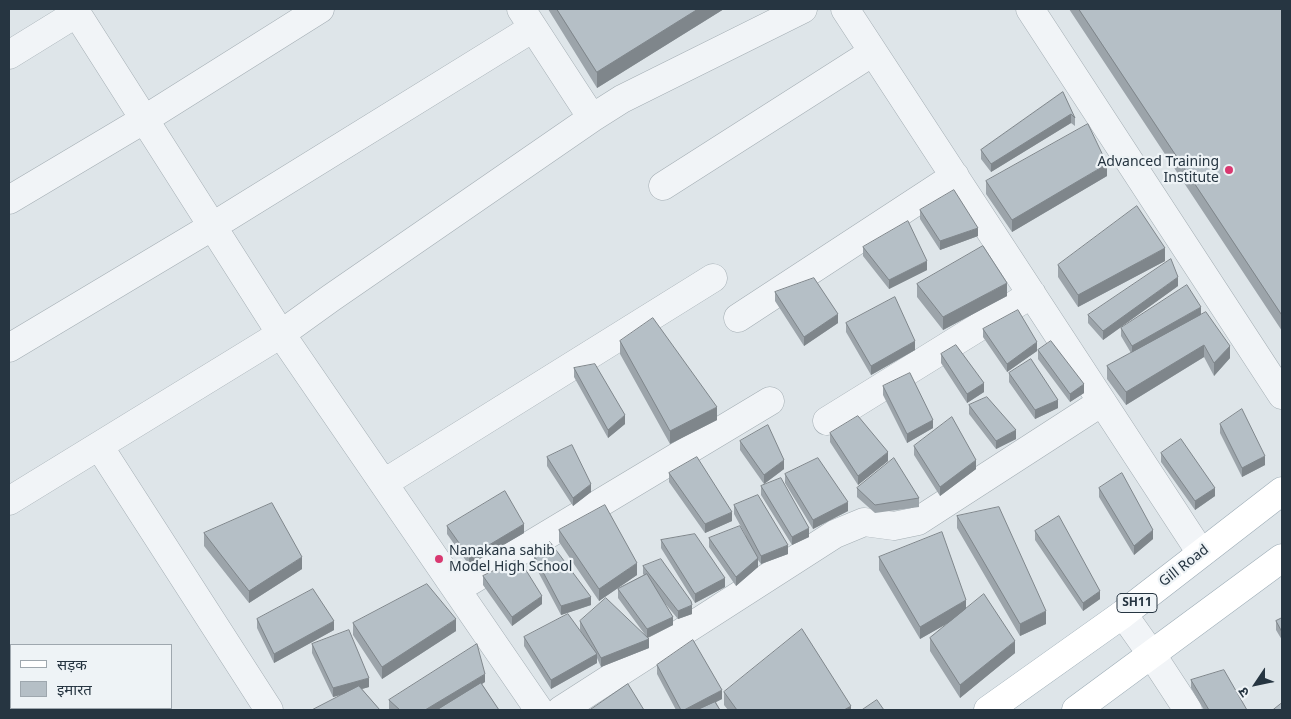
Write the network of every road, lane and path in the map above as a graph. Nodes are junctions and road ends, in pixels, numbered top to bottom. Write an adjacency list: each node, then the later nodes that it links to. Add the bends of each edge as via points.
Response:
1 (320, 9): 10 (street)
2 (803, 9): 9 (street, via 622,99)
3 (845, 9): 7 (street)
4 (1030, 9): 20 (street)
5 (75, 11): 8 (street); 10 (street)
6 (527, 18): 9 (street); 14 (street)
7 (873, 52): 11 (street); 12 (street)
8 (9, 54)
9 (592, 118): 18 (street)
10 (145, 119): 13 (street); 14 (street)
11 (955, 176): 16 (street); 17 (street)
12 (663, 186)
13 (9, 200)
14 (213, 226): 18 (street); 19 (street)
15 (713, 278): 25 (street)
16 (1032, 294): 22 (street); 23 (street)
17 (738, 318)
18 (281, 334): 24 (street); 25 (street)
19 (9, 348)
20 (1282, 395)
21 (770, 401): 30 (street)
22 (1102, 402): 28 (street); 35 (street, via 918,521 894,526 864,522 835,534)
23 (828, 421)
24 (99, 446): 27 (street); 33 (street)
25 (384, 483): 30 (street)
26 (1282, 491): 28 (main road, Gill Road / SH11)
27 (9, 501)
28 (1201, 554): 31 (main road, Gill Road / SH11)
29 (1282, 558): 32 (main road)
30 (457, 589): 34 (street)
31 (1123, 614): 32 (street); 36 (main road, Gill Road / SH11)
32 (1152, 655): 37 (main road); 38 (street)
33 (269, 710)
34 (539, 710)
35 (561, 710)
36 (988, 710)
37 (1076, 710)
38 (1188, 710)

